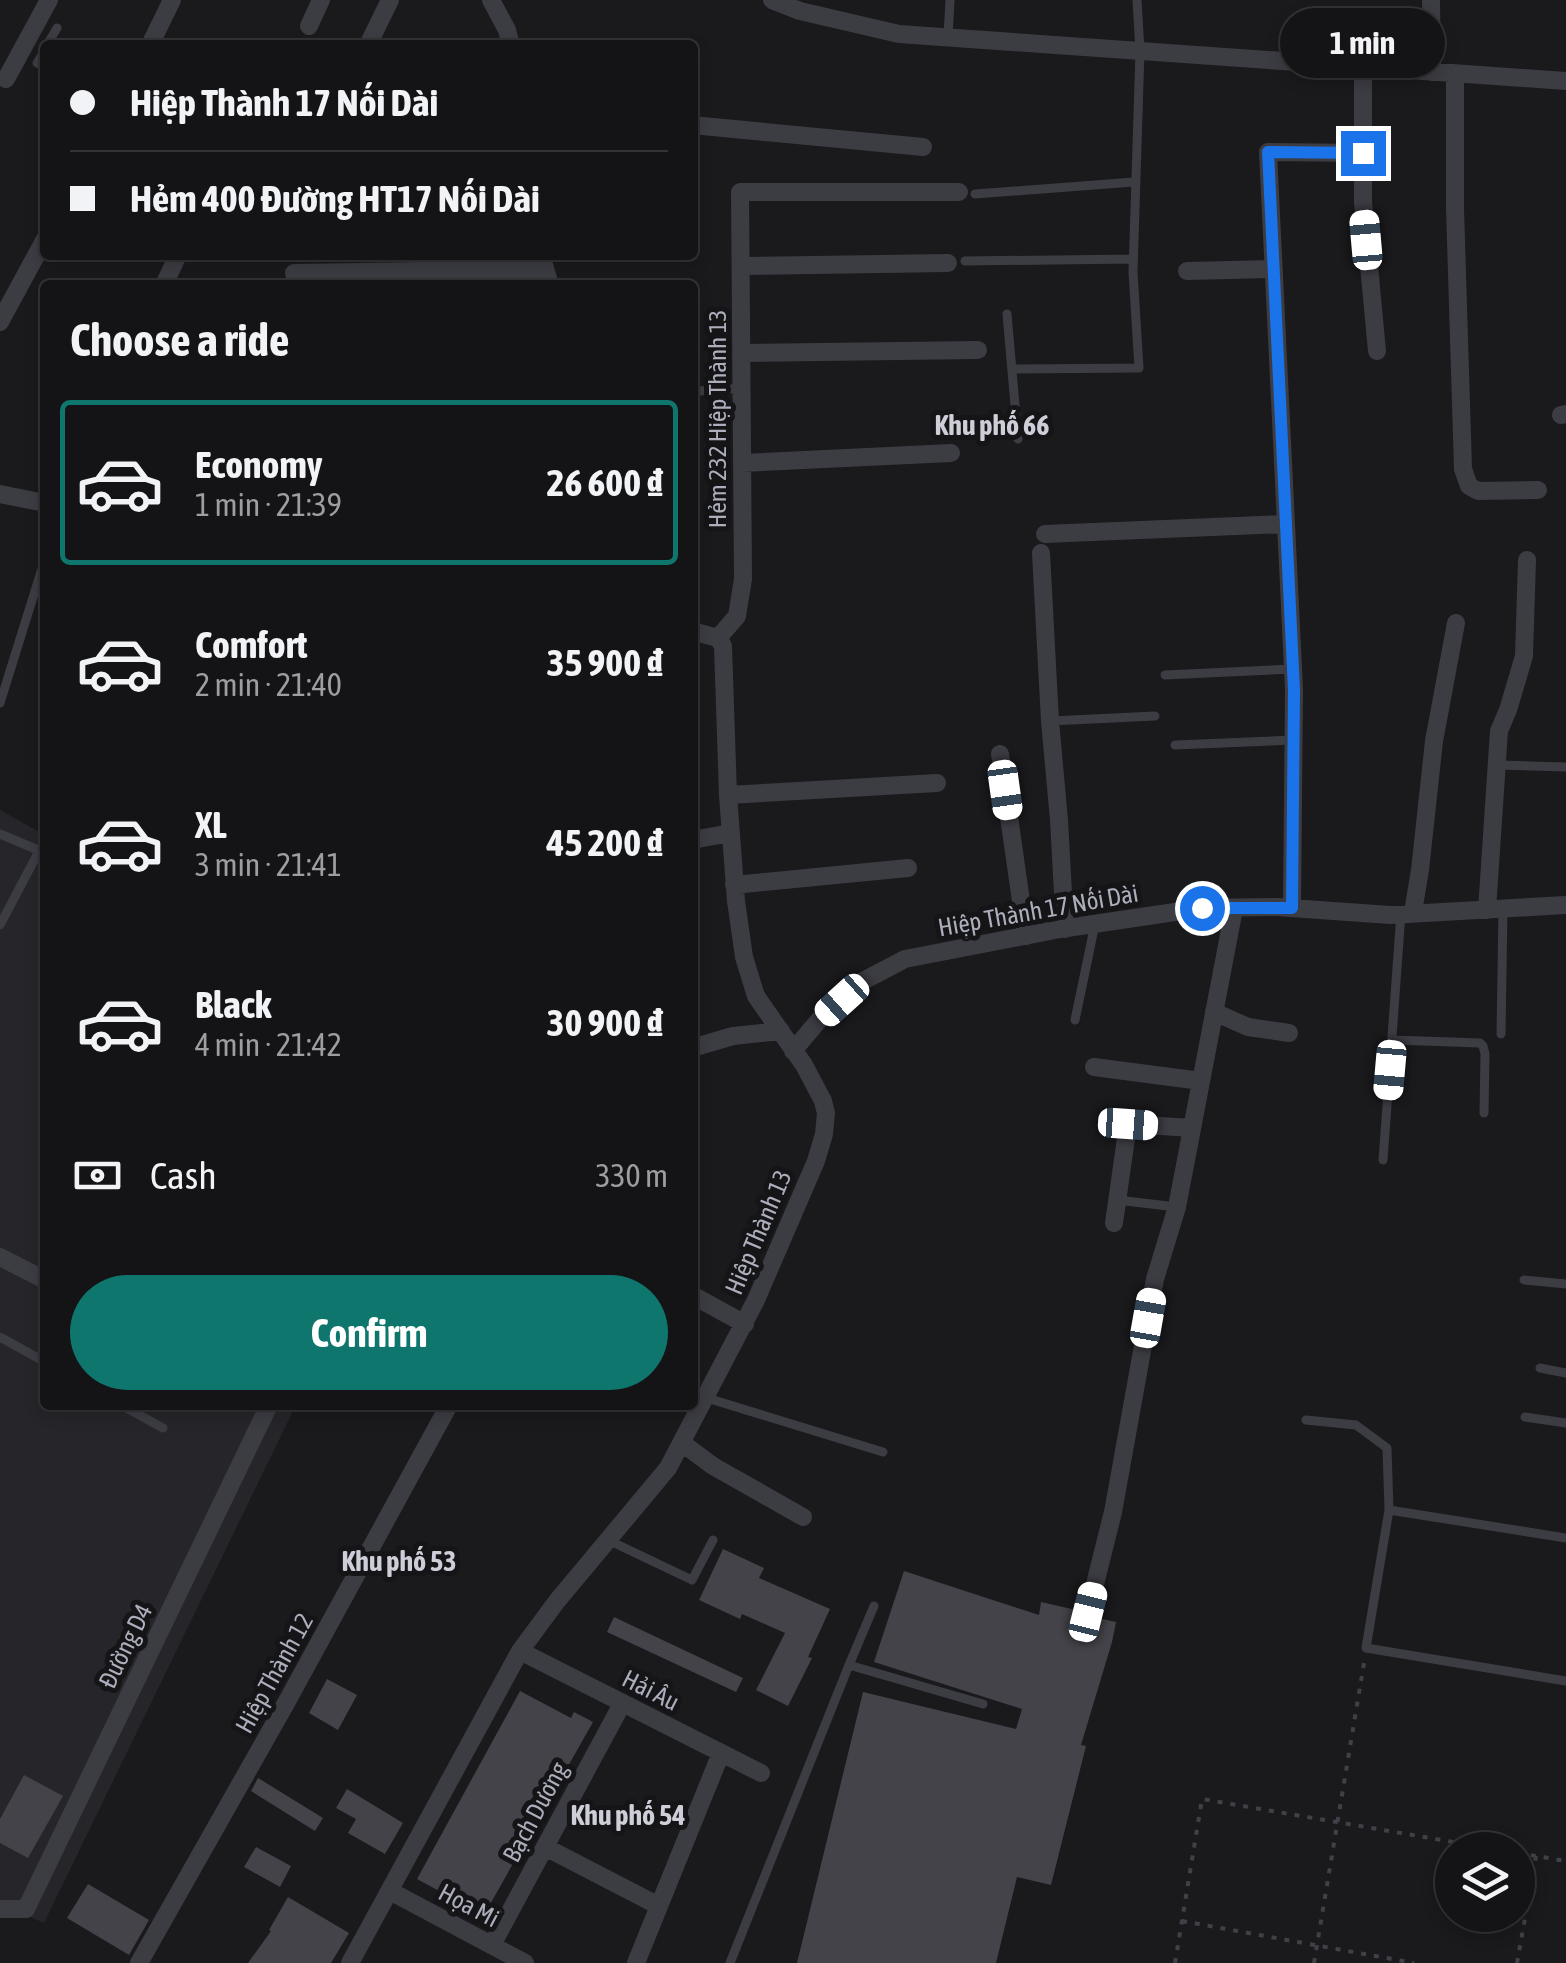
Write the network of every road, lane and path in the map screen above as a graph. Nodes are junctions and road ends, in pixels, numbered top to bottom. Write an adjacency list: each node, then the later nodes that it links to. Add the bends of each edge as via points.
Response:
1 (49, 0): 21 (street)
2 (172, 0): 14 (street)
3 (321, 0): 10 (street)
4 (390, 0): 15 (street)
5 (491, 0): 16 (street)
6 (772, 0): 12 (street, via 899,34)
7 (950, 0): 12 (lane)
8 (1137, 0): 17 (lane)
9 (1431, 0): 19 (street)
10 (309, 26)
11 (57, 28): 13 (lane)
12 (948, 38): 17 (street)
13 (50, 40)
14 (152, 40)
15 (370, 40)
16 (510, 40)
17 (1140, 51): 18 (street); 26 (lane)
18 (1363, 67): 19 (street); 25 (street)
19 (1432, 72): 20 (street)
20 (1455, 74): 22 (street); 47 (street, via 1463,469 1478,491)
21 (6, 80)
22 (1566, 82)
23 (698, 126): 24 (street)
24 (924, 147)
25 (1363, 153): 32 (street, via 1268,152); 39 (street)
26 (1134, 182): 27 (lane); 29 (lane)
27 (967, 193): 31 (street, Hẻm 232 Hiệp Thành 13, via 740,192)
28 (40, 249): 37 (street)
29 (1133, 259): 30 (lane); 41 (lane, via 1140,368)
30 (957, 262): 31 (street)
31 (741, 266): 40 (street, Hẻm 232 Hiệp Thành 13)
32 (1273, 268): 34 (street); 50 (street)
33 (545, 270): 35 (street)
34 (1187, 271)
35 (294, 273)
36 (1007, 314): 41 (lane)
37 (1, 319)
38 (978, 350): 40 (street)
39 (1377, 351)
40 (742, 353): 42 (street, Hẻm 232 Hiệp Thành 13)
41 (1012, 369): 44 (lane)
42 (742, 388): 43 (lane); 46 (street, Hẻm 232 Hiệp Thành 13)
43 (698, 391)
44 (1018, 438)
45 (951, 453): 46 (street)
46 (742, 463): 57 (street, Hẻm 232 Hiệp Thành 13, via 738,616)
47 (1538, 490)
48 (0, 494): 49 (street)
49 (40, 502)
50 (1286, 524): 51 (street); 58 (street)
51 (1045, 534)
52 (1041, 553): 62 (street)
53 (1528, 560): 66 (street, via 1524,656 1499,731)
54 (40, 575): 60 (lane)
55 (1456, 623): 81 (street, via 1420,870)
56 (698, 633): 57 (street)
57 (718, 638): 69 (street, Hiệp Thành 13)
58 (1292, 669): 59 (lane); 63 (street)
59 (1165, 675)
60 (0, 703)
61 (1155, 716): 62 (lane)
62 (1050, 721): 84 (street)
63 (1293, 740): 64 (lane); 78 (street)
64 (1175, 746)
65 (1000, 754): 85 (street)
66 (1496, 766): 67 (lane); 80 (street)
67 (1566, 767)
68 (937, 783): 69 (street)
69 (728, 795): 71 (street, Hiệp Thành 13)
70 (0, 834): 73 (lane)
71 (730, 834): 72 (street); 76 (street, Hiệp Thành 13)
72 (698, 839)
73 (40, 851)
74 (40, 855): 83 (lane)
75 (908, 868): 76 (street)
76 (734, 885): 88 (street, Hiệp Thành 13, via 756,996)
77 (1566, 906): 80 (street, Hiệp Thành 17 Nối Dài)
78 (1292, 908): 79 (street, Hiệp Thành 17 Nối Dài); 81 (street, Hiệp Thành 17 Nối Dài)
79 (1234, 909): 82 (street, Hiệp Thành 17 Nối Dài); 86 (street)
80 (1495, 909): 81 (street, Hiệp Thành 17 Nối Dài); 90 (lane)
81 (1407, 913): 91 (lane)
82 (1094, 924): 84 (street, Hiệp Thành 17 Nối Dài); 87 (lane)
83 (0, 925)
84 (1066, 928): 85 (street, Hiệp Thành 17 Nối Dài)
85 (1026, 936): 93 (street, Hiệp Thành 17 Nối Dài, via 904,959 863,981)
86 (1214, 1012): 89 (street, via 1248,1027); 95 (street)
87 (1075, 1020)
88 (781, 1031): 92 (street); 93 (street, Hiệp Thành 13)
89 (1289, 1033)
90 (1501, 1034)
91 (1393, 1040): 96 (lane, via 1480,1043); 98 (lane)
92 (698, 1046)
93 (793, 1051): 107 (street, Hiệp Thành 13, via 823,1101 824,1134)
94 (1094, 1067): 95 (street)
95 (1201, 1082): 97 (street)
96 (1484, 1113)
97 (1192, 1128): 99 (street, via 1128,1124); 100 (street)
98 (1383, 1160)
99 (1118, 1200): 100 (lane); 101 (street)
100 (1176, 1207): 128 (street, via 1155,1279)
101 (1114, 1223)
102 (0, 1257): 103 (street)
103 (40, 1277)
104 (1524, 1280): 105 (lane)
105 (1566, 1284)
106 (698, 1298): 107 (street)
107 (745, 1324): 112 (street, Hiệp Thành 13)
108 (0, 1337): 109 (lane)
109 (40, 1359)
110 (1540, 1368): 111 (lane)
111 (1566, 1373)
112 (707, 1398): 120 (street, Hiệp Thành 13); 121 (lane)
113 (131, 1410): 119 (lane)
114 (267, 1410): 144 (street, Đường D4, via 26,1909)
115 (446, 1410): 148 (street, Hiệp Thành 12)
116 (1525, 1417): 118 (lane)
117 (1306, 1420): 122 (lane, via 1356,1425 1387,1448)
118 (1566, 1424)
119 (163, 1428)
120 (682, 1443): 123 (street); 125 (street, Hiệp Thành 13)
121 (884, 1452)
122 (1389, 1510): 124 (lane); 129 (lane)
123 (803, 1517)
124 (1566, 1538)
125 (608, 1540): 126 (lane, via 692,1580); 130 (street, Hiệp Thành 13)
126 (713, 1540)
127 (874, 1606): 131 (lane)
128 (1088, 1612)
129 (1366, 1648): 132 (lane); 137 (path)
130 (520, 1651): 133 (street, Hải Âu); 142 (street, Hiệp Thành 13)
131 (849, 1665): 134 (lane); 152 (lane)
132 (1566, 1681)
133 (622, 1704): 135 (street, Hải Âu); 139 (street, Bạch Dương)
134 (983, 1704)
135 (721, 1753): 136 (street, Hải Âu); 143 (street)
136 (760, 1774)
137 (1337, 1823): 138 (path); 145 (path, via 1202,1799); 147 (path)
138 (1435, 1839)
139 (545, 1847): 143 (street); 146 (street, Bạch Dương)
140 (1536, 1856): 141 (path); 156 (path)
141 (1566, 1861)
142 (390, 1891): 146 (street, Họa Mi); 149 (street, Hiệp Thành 13)
143 (659, 1906): 151 (street)
144 (0, 1910)
145 (1182, 1921): 147 (path); 153 (path)
146 (492, 1945): 150 (street, Họa Mi)
147 (1317, 1945): 154 (path); 155 (path)
148 (139, 1963)
149 (350, 1963)
150 (525, 1963)
151 (636, 1963)
152 (730, 1963)
153 (1175, 1963)
154 (1314, 1963)
155 (1414, 1963)
156 (1517, 1963)

